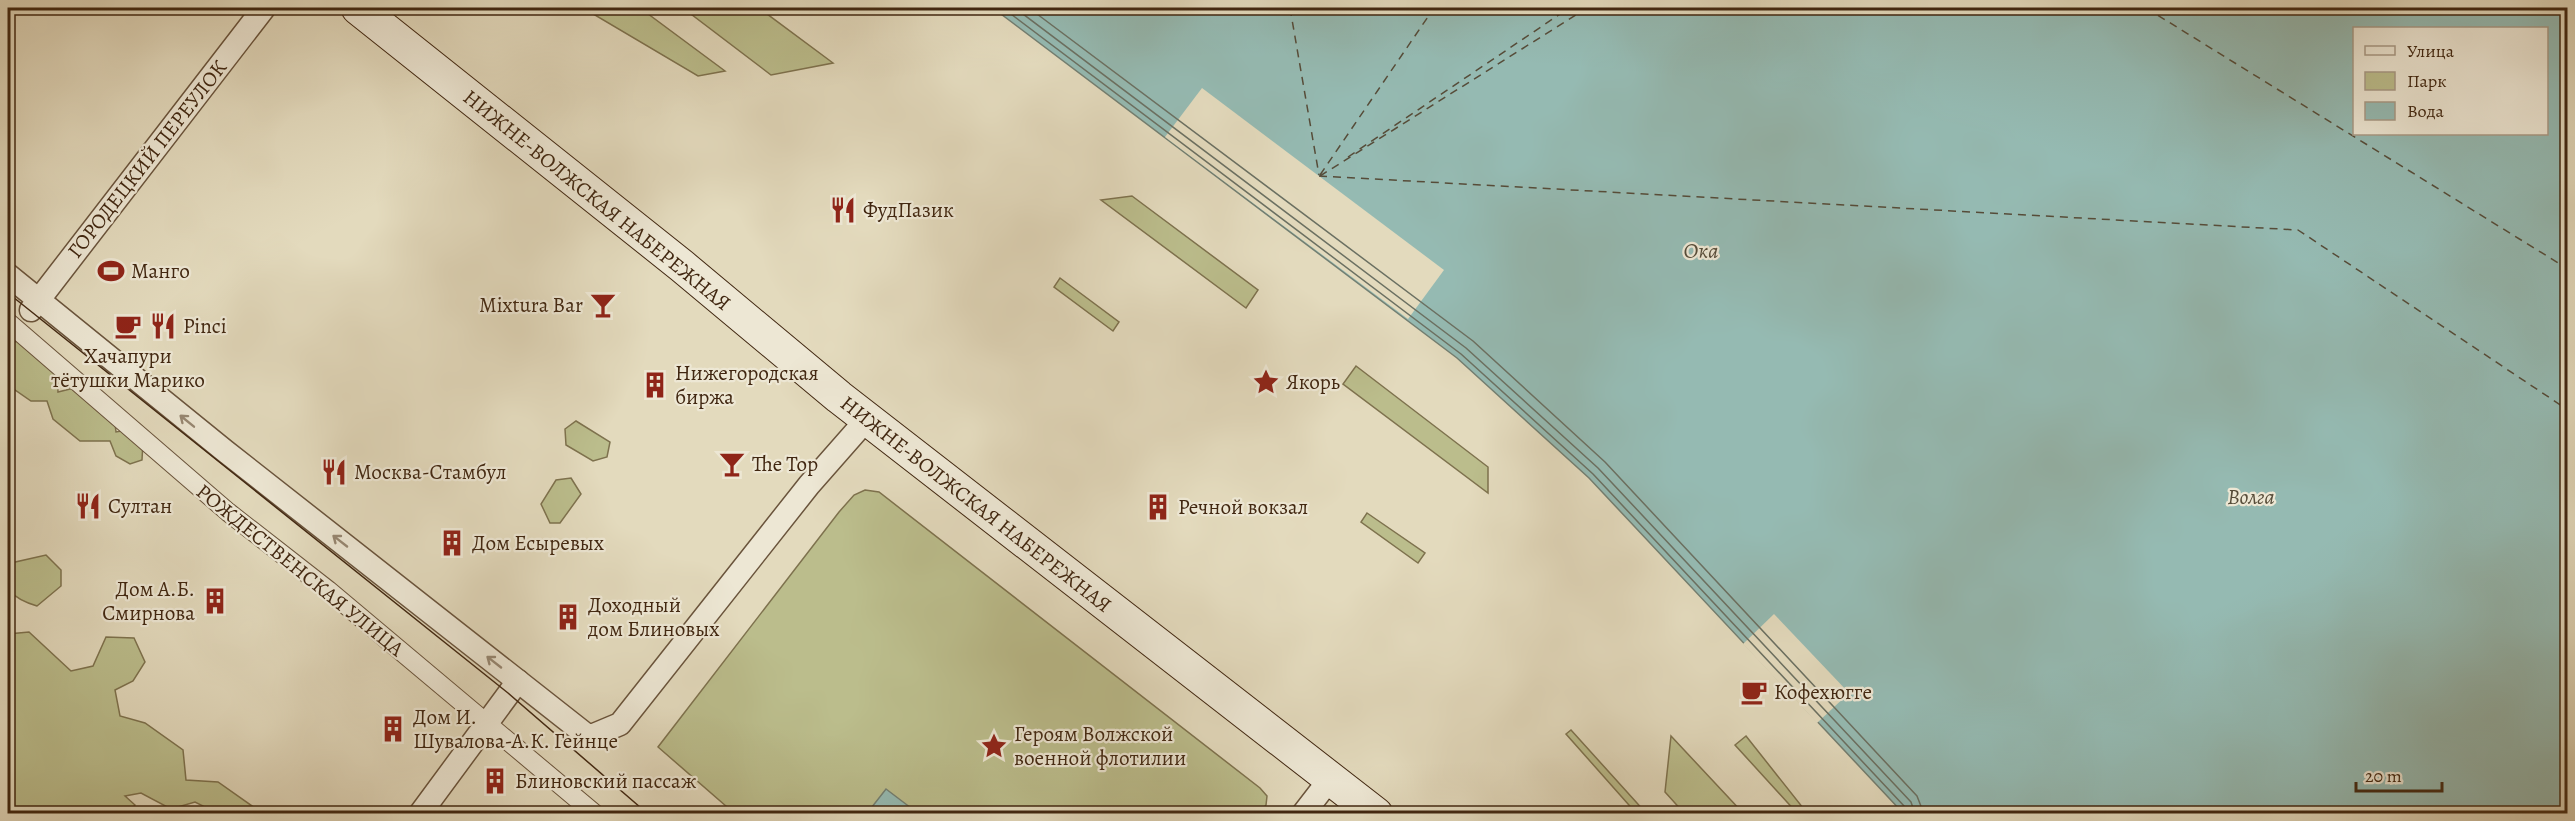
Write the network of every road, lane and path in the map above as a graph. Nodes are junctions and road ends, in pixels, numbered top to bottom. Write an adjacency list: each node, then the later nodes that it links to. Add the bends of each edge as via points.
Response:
1 (264, 8): 4 (street, ГОРОДЕЦКИЙ ПЕРЕУЛОК)
2 (358, 8): 6 (main road, НИЖНЕ-ВОЛЖСКАЯ НАБЕРЕЖНАЯ)
3 (8, 275): 4 (street)
4 (35, 305): 7 (street, one-way to 4)
5 (8, 322): 8 (street, РОЖДЕСТВЕНСКАЯ УЛИЦА, via 228,512 328,590)
6 (867, 419): 7 (street, via 620,724 589,737); 9 (main road, НИЖНЕ-ВОЛЖСКАЯ НАБЕРЕЖНАЯ)
7 (518, 681): 8 (street)
8 (486, 724): 10 (street); 11 (street, РОЖДЕСТВЕНСКАЯ УЛИЦА)
9 (1330, 779): 12 (street); 13 (main road, НИЖНЕ-ВОЛЖСКАЯ НАБЕРЕЖНАЯ)
10 (420, 813)
11 (595, 813)
12 (1303, 813)
13 (1376, 813)

